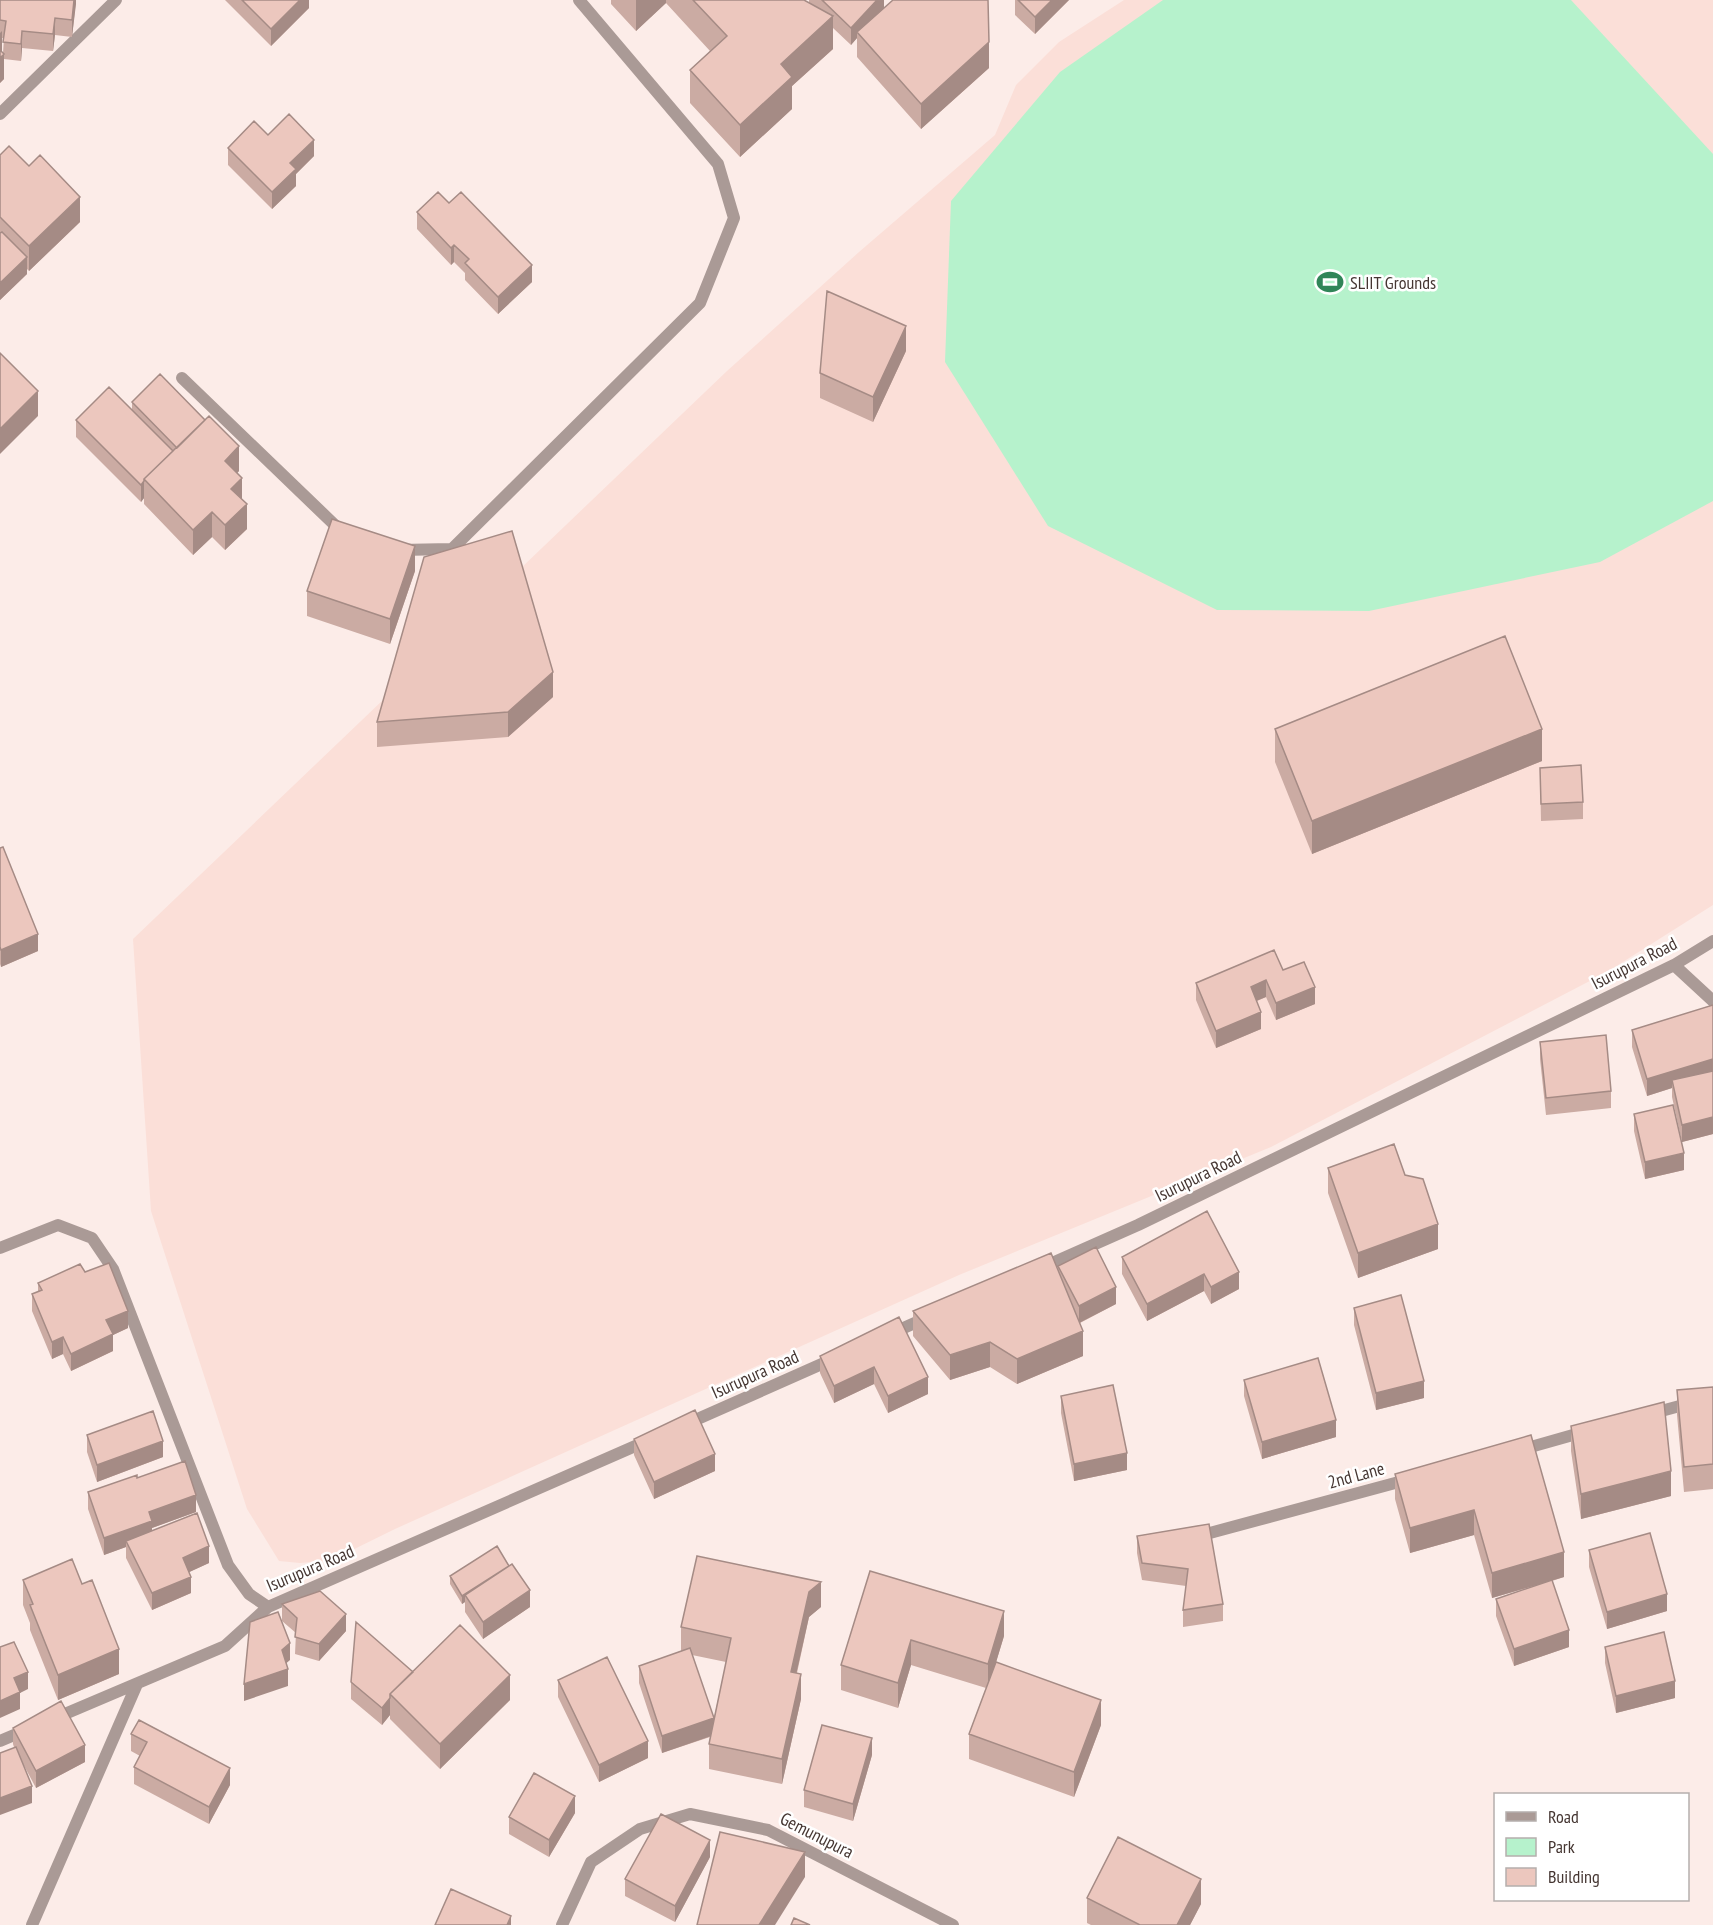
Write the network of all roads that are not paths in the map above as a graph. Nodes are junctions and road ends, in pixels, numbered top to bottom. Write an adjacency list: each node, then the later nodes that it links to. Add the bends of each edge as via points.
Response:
1 (116, 0): 3 (street)
2 (579, 0): 6 (street, via 718,164 734,218 700,303 452,549)
3 (0, 114)
4 (182, 378): 5 (street)
5 (352, 542)
6 (384, 550)
7 (1713, 941): 8 (street, Isurupura Road)
8 (1674, 965): 9 (street); 11 (street, Isurupura Road, via 1138,1226)
9 (1713, 1001)
10 (0, 1248): 21 (street, Isurupura Road, via 58,1225 92,1238 113,1269 228,1565 249,1594)
11 (1029, 1273)
12 (942, 1311): 13 (street)
13 (877, 1340)
14 (844, 1354): 21 (street, Isurupura Road)
15 (1713, 1397): 16 (street)
16 (1644, 1416)
17 (1598, 1428): 18 (street)
18 (1505, 1454)
19 (1425, 1475): 20 (street, 2nd Lane)
20 (1183, 1541)
21 (268, 1607): 22 (street, via 225,1646)
22 (137, 1684): 23 (street); 24 (street)
23 (0, 1741)
24 (32, 1925)
25 (562, 1925): 26 (street, Gemunupura, via 591,1862 640,1829 690,1814 768,1830)
26 (953, 1925)

